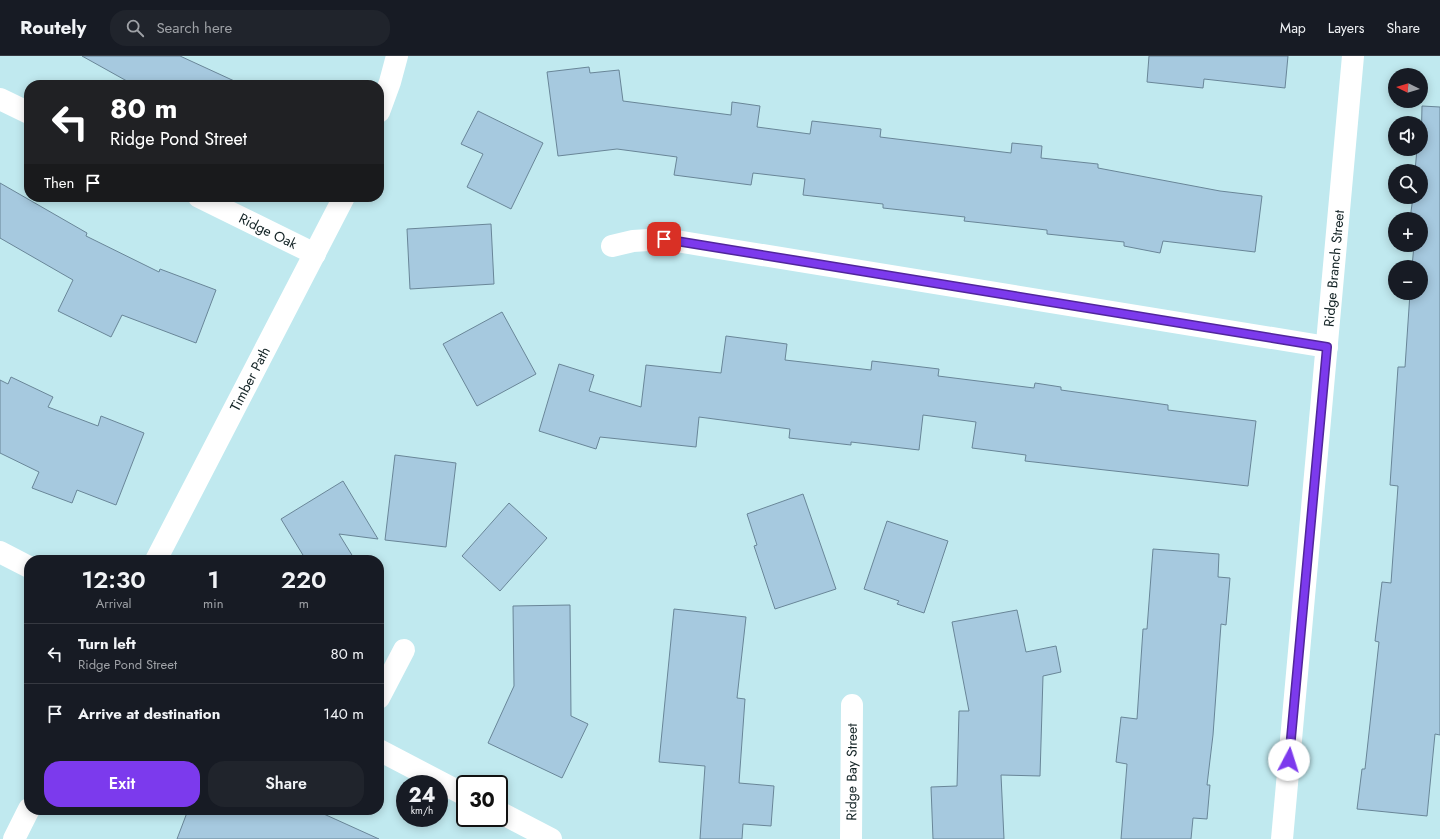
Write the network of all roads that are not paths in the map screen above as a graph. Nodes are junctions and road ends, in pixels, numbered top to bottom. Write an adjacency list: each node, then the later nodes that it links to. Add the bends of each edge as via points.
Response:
1 (397, 56): 3 (street)
2 (1354, 56): 10 (street, Ridge Branch Street)
3 (384, 98)
4 (0, 99): 5 (street)
5 (24, 111)
6 (209, 202): 9 (street, Ridge Oak)
7 (341, 202): 9 (street, Timber Path)
8 (612, 246): 10 (street, via 633,241 664,239)
9 (315, 254): 12 (street, Timber Path)
10 (1327, 347): 24 (street, Ridge Branch Street)
11 (0, 552): 13 (street)
12 (159, 555)
13 (24, 564)
14 (404, 650): 15 (street)
15 (384, 688)
16 (852, 704): 23 (street, Ridge Bay Street)
17 (384, 753): 18 (street)
18 (456, 790)
19 (26, 815): 21 (street)
20 (508, 817): 22 (street)
21 (14, 839)
22 (550, 839)
23 (851, 839)
24 (1282, 839)

